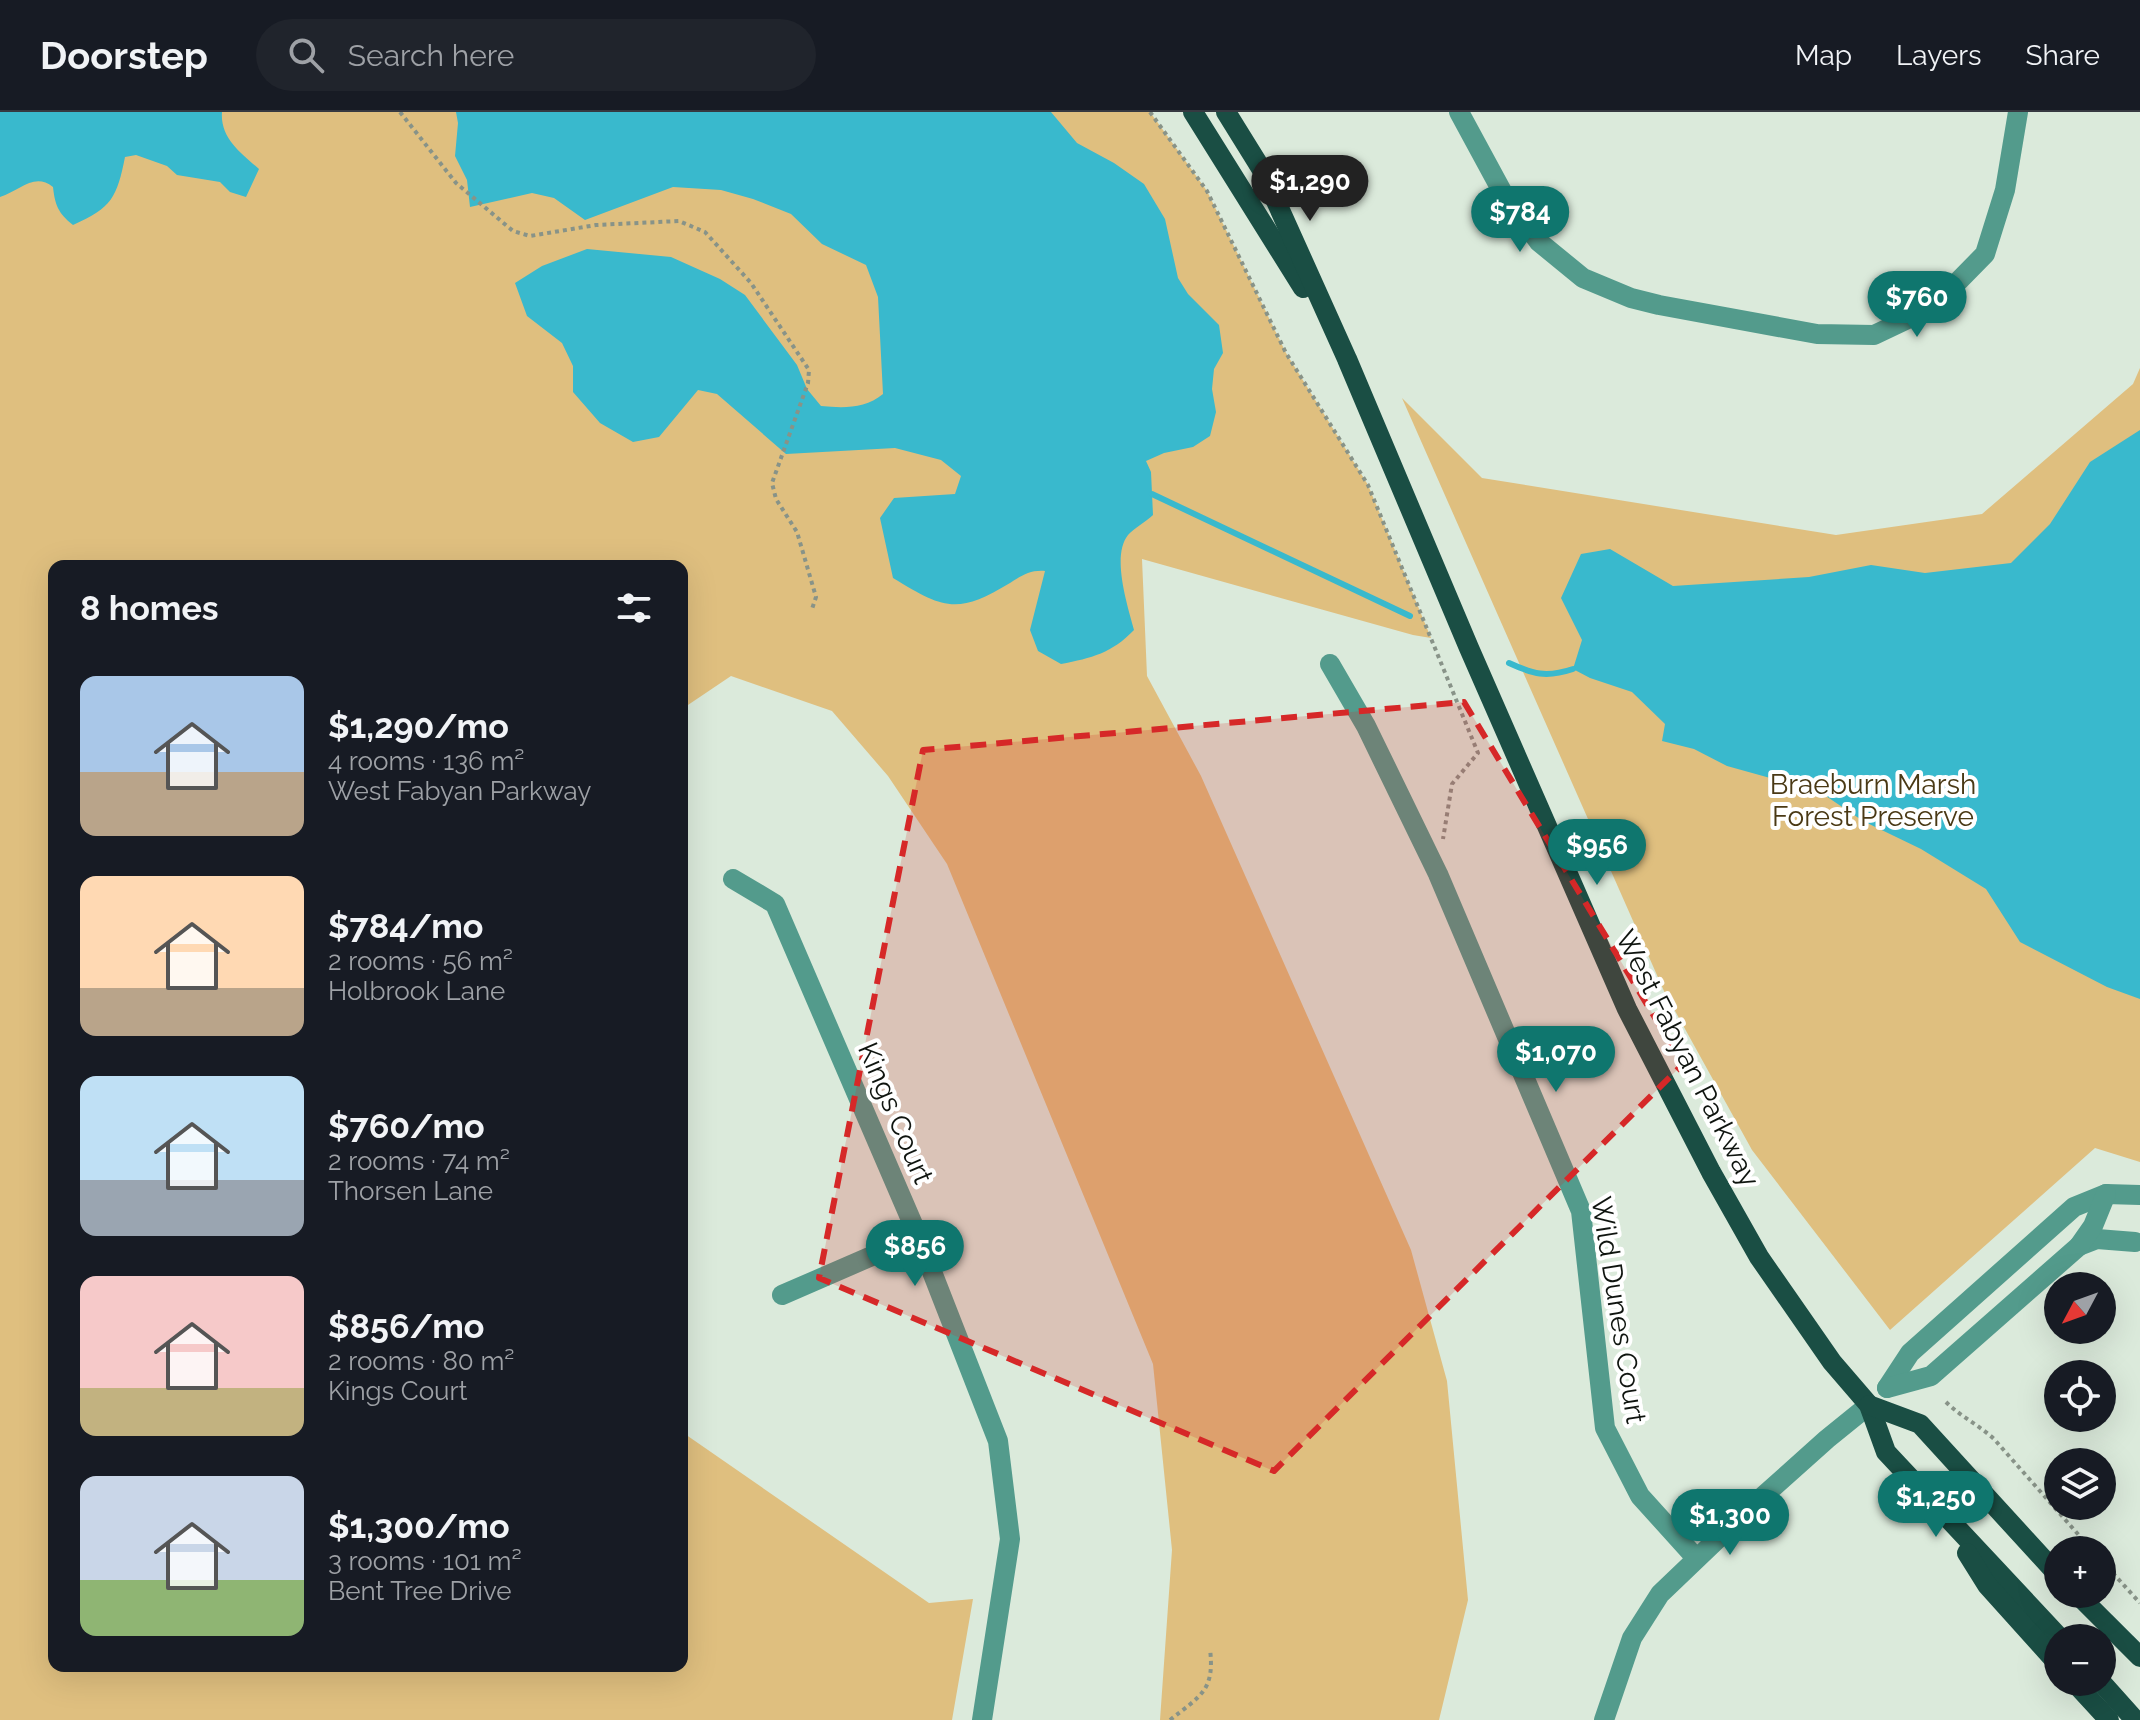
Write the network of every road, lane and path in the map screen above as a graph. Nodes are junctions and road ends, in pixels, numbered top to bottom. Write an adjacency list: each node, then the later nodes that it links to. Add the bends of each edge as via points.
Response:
1 (400, 112): 8 (path, via 456,183 504,226 530,236 596,225 679,221 705,232 751,283 809,370 772,483 797,532 816,597)
2 (1150, 112): 10 (path, via 1207,191 1286,353 1368,485 1478,753 1452,784)
3 (1193, 112): 7 (main road, West Fabyan Parkway)
4 (1226, 112): 7 (main road, West Fabyan Parkway, via 1262,170)
5 (1459, 112): 6 (street, via 1504,195 1539,242 1583,278 1659,305 1817,334 1874,335 1933,307 1985,254 2005,190)
6 (2018, 112)
7 (1347, 359): 19 (main road, West Fabyan Parkway, via 1627,1009 1759,1257 1832,1362)
8 (812, 609)
9 (1330, 664): 10 (street, Wild Dunes Court)
10 (1438, 874): 22 (street, Wild Dunes Court, via 1581,1211 1605,1428 1640,1496)
11 (733, 879): 14 (street, Kings Court, via 775,904)
12 (2106, 1194): 13 (street); 16 (street); 16 (street, via 2074,1207 1910,1353 1887,1388 1931,1376)
13 (2140, 1195)
14 (918, 1236): 17 (street); 33 (street, Kings Court, via 998,1441 1010,1539)
15 (2135, 1242): 16 (street, via 2097,1239)
16 (2079, 1246)
17 (782, 1295)
18 (1946, 1402): 21 (path, via 1994,1439)
19 (1869, 1405): 20 (main road, West Fabyan Parkway, via 1886,1452); 22 (street); 23 (main road, West Fabyan Parkway, via 1920,1424)
20 (1949, 1522): 27 (main road, West Fabyan Parkway); 28 (main road, via 1987,1585)
21 (2080, 1536)
22 (1696, 1558): 35 (street, via 1660,1594 1632,1638)
23 (2044, 1560)
24 (2116, 1576): 25 (path)
25 (2140, 1603)
26 (2091, 1608): 30 (main road)
27 (2047, 1624)
28 (2044, 1648)
29 (1210, 1649): 34 (path, via 1213,1672 1208,1685)
30 (2140, 1657)
31 (2087, 1696): 36 (main road)
32 (2114, 1696): 37 (main road)
33 (982, 1720)
34 (1170, 1720)
35 (1604, 1720)
36 (2109, 1720)
37 (2135, 1720)

